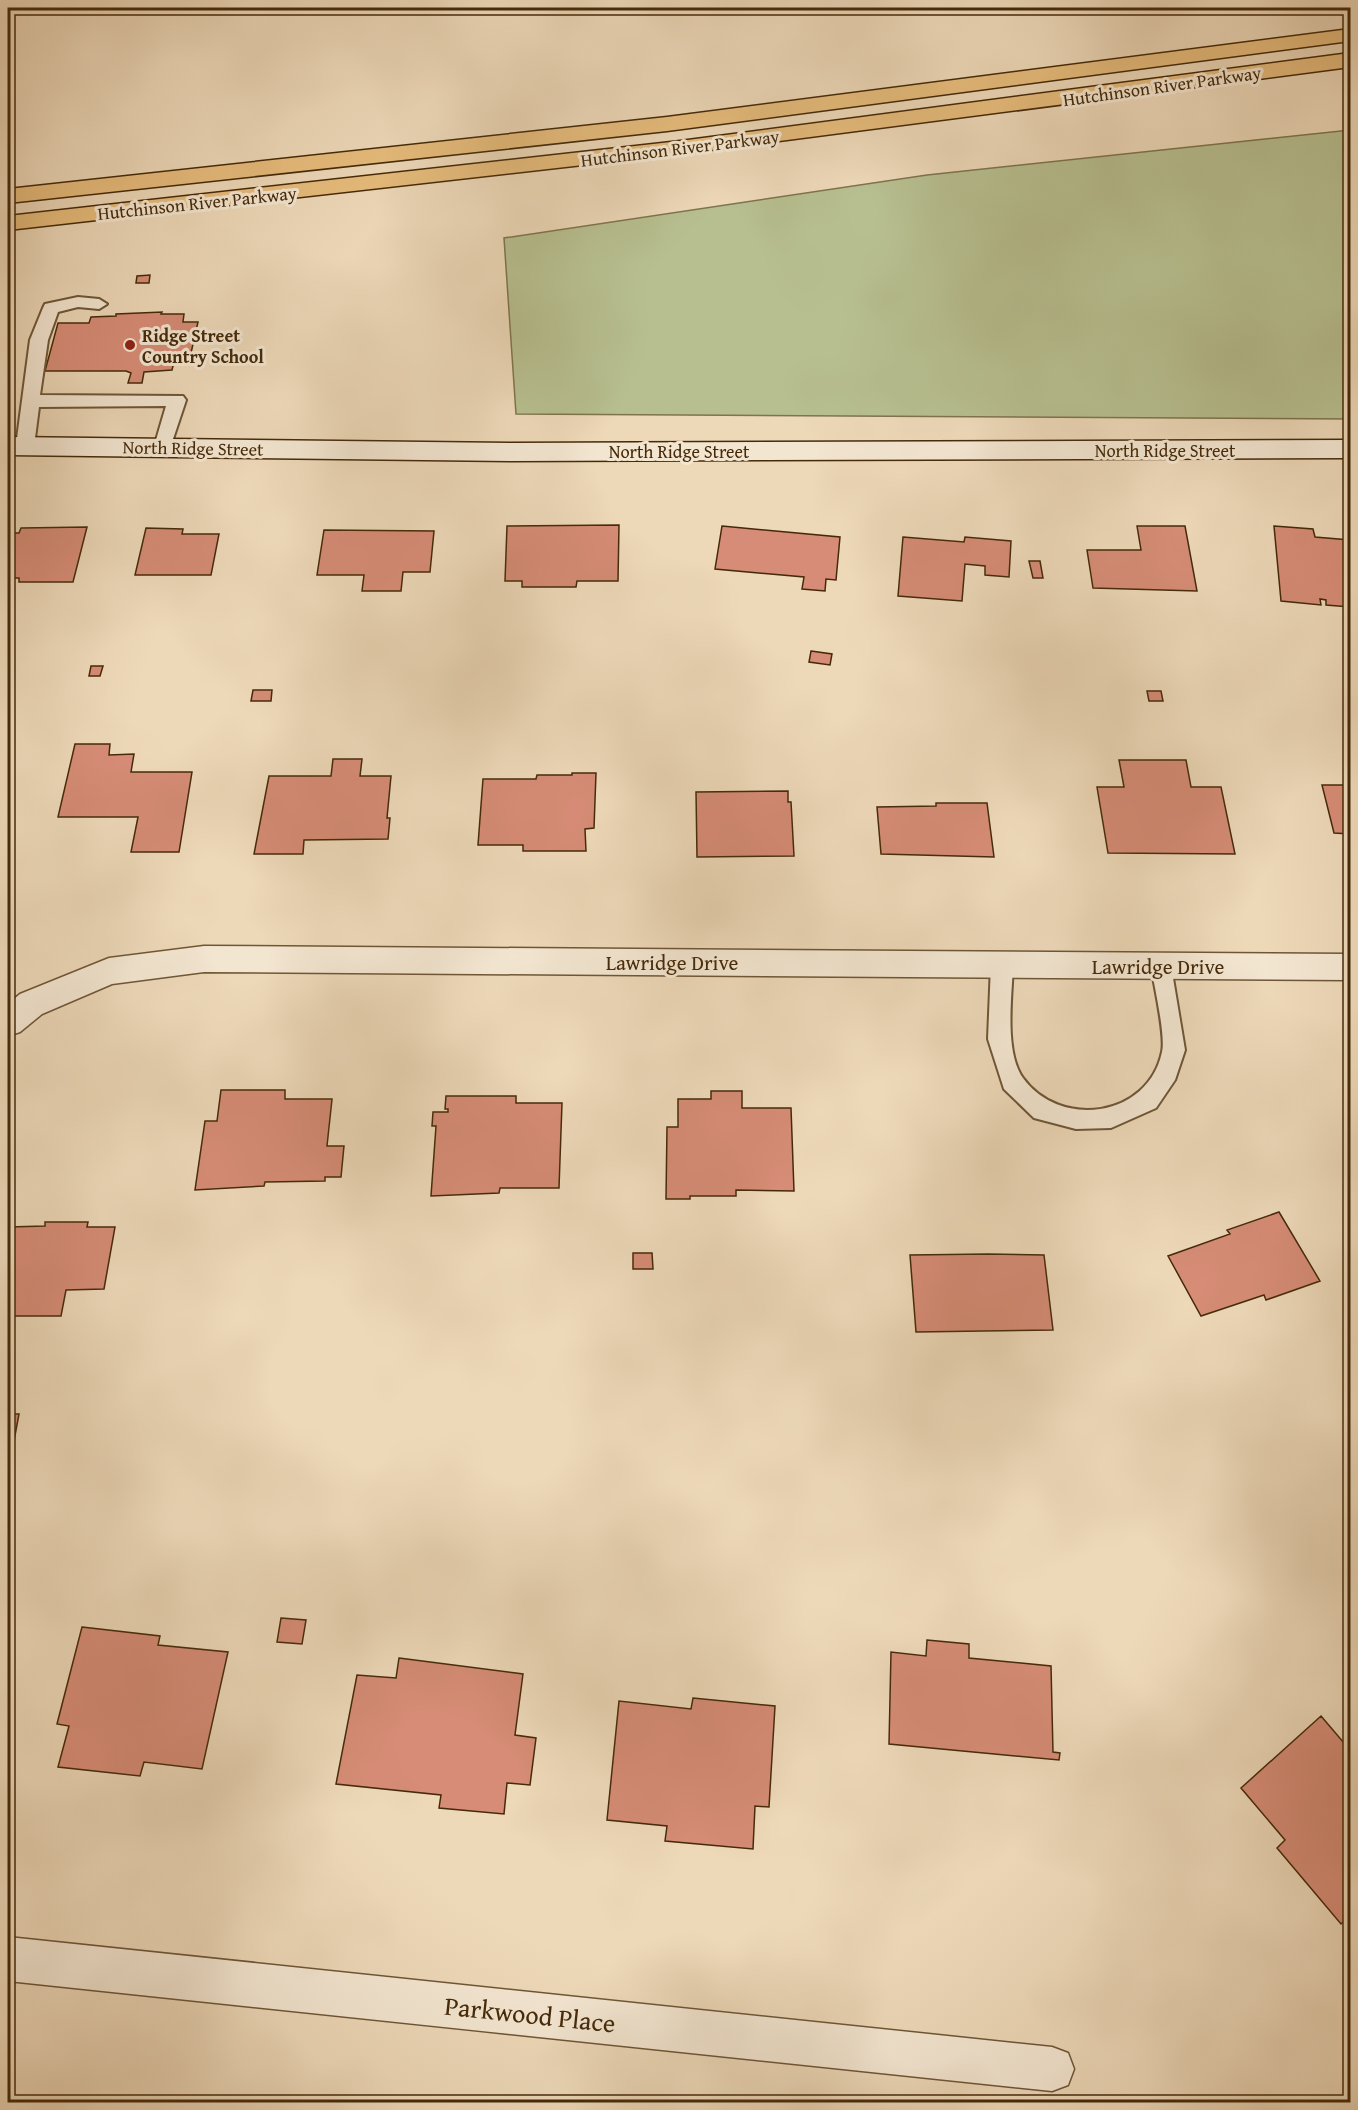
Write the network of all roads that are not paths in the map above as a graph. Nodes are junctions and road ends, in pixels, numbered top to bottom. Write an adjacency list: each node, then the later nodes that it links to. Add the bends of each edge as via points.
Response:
1 (1350, 35): 3 (highway, Hutchinson River Parkway, via 667,124)
2 (1350, 60): 4 (highway, Hutchinson River Parkway, via 573,162)
3 (8, 196)
4 (8, 223)
5 (99, 304): 6 (lane, via 78,302 51,308 39,340)
6 (31, 400): 7 (lane); 8 (lane, via 177,400)
7 (16, 446): 8 (street, North Ridge Street)
8 (163, 447): 9 (street, North Ridge Street, via 511,452)
9 (1350, 449)
10 (1002, 964): 11 (street, Lawridge Drive); 11 (lane, via 999,1038 1012,1082 1042,1111 1076,1119 1111,1118 1148,1101 1164,1080 1174,1050); 13 (street, Lawridge Drive, via 204,959 109,971 31,1004)
11 (1162, 966): 12 (street, Lawridge Drive)
12 (1350, 967)
13 (8, 1022)
14 (8, 1959): 15 (street, Parkwood Place)
15 (1053, 2068)

